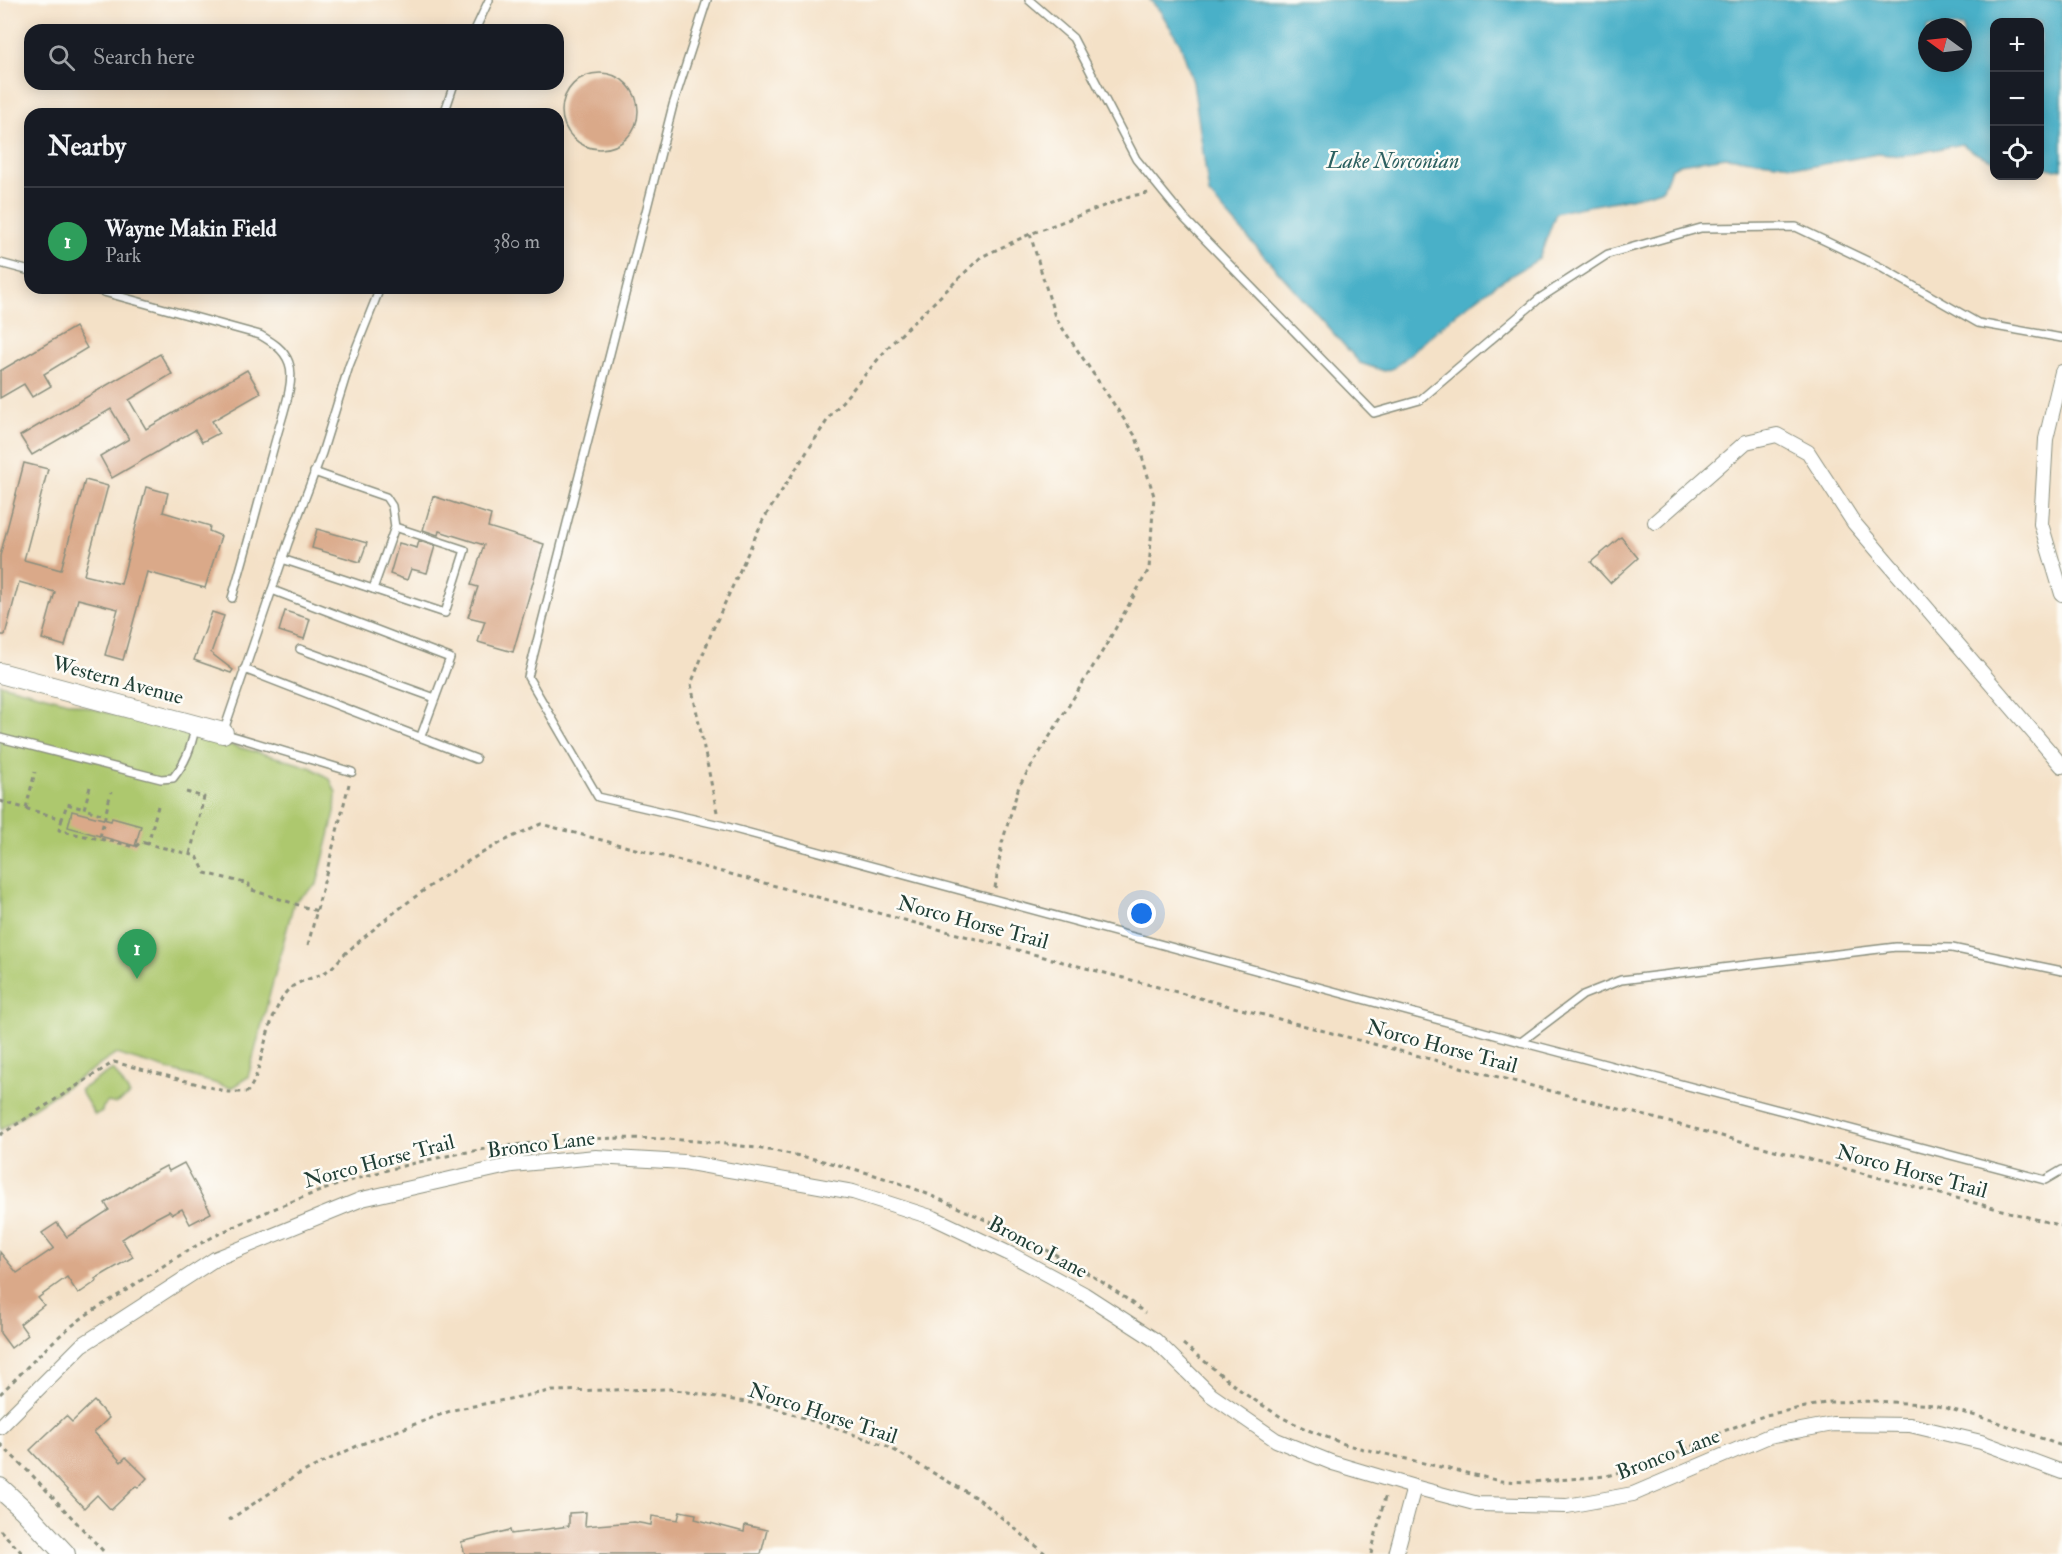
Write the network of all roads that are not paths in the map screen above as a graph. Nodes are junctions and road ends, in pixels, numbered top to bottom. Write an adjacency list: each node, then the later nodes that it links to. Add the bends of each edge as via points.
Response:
1 (489, 0): 4 (lane)
2 (707, 0): 33 (lane, via 673,105 528,676 598,797 720,825)
3 (1029, 0): 11 (lane, via 1073,38 1136,159 1185,219 1374,413 1420,400 1540,298 1608,254 1701,228 1796,227 1882,268 1978,323)
4 (478, 24)
5 (452, 90): 6 (lane)
6 (446, 108)
7 (0, 263): 8 (lane)
8 (24, 269)
9 (111, 294): 20 (lane, via 260,335 279,347 290,363 286,402)
10 (378, 294): 13 (lane)
11 (2062, 338)
12 (2062, 372): 19 (street, via 2046,439 2041,524)
13 (314, 472): 15 (lane, via 386,497 392,506); 16 (lane)
14 (1655, 522): 30 (street, via 1746,442 1777,435 1808,452 1854,523)
15 (395, 527): 17 (lane); 17 (lane, via 465,550 445,613)
16 (282, 559): 17 (lane); 18 (lane)
17 (373, 589)
18 (272, 590): 22 (lane); 24 (lane, via 450,658)
19 (2062, 594)
20 (232, 598)
21 (300, 649): 24 (lane)
22 (244, 669): 26 (lane); 27 (lane)
23 (0, 673): 25 (street, Western Avenue)
24 (435, 698): 27 (lane)
25 (196, 726): 26 (street, Western Avenue); 28 (lane, via 182,767 173,778 161,779)
26 (223, 733): 31 (lane)
27 (421, 736): 29 (lane)
28 (0, 738)
29 (476, 759)
30 (2062, 766)
31 (352, 772)
32 (2062, 971): 33 (lane, via 1952,948 1896,947 1621,980 1582,995)
33 (1521, 1042): 34 (lane, via 2045,1180)
34 (2062, 1170)
35 (0, 1427): 37 (street, Bronco Lane, via 82,1345 215,1259 362,1199 513,1165 596,1157 684,1162 853,1192 934,1218 1012,1255 1155,1340 1210,1395 1275,1440)
36 (2062, 1472): 37 (street, Bronco Lane, via 1981,1442 1910,1425 1833,1424 1769,1436 1633,1494 1567,1506 1478,1504)
37 (1414, 1487): 40 (street)
38 (0, 1488): 39 (street)
39 (65, 1554)
40 (1396, 1554)

